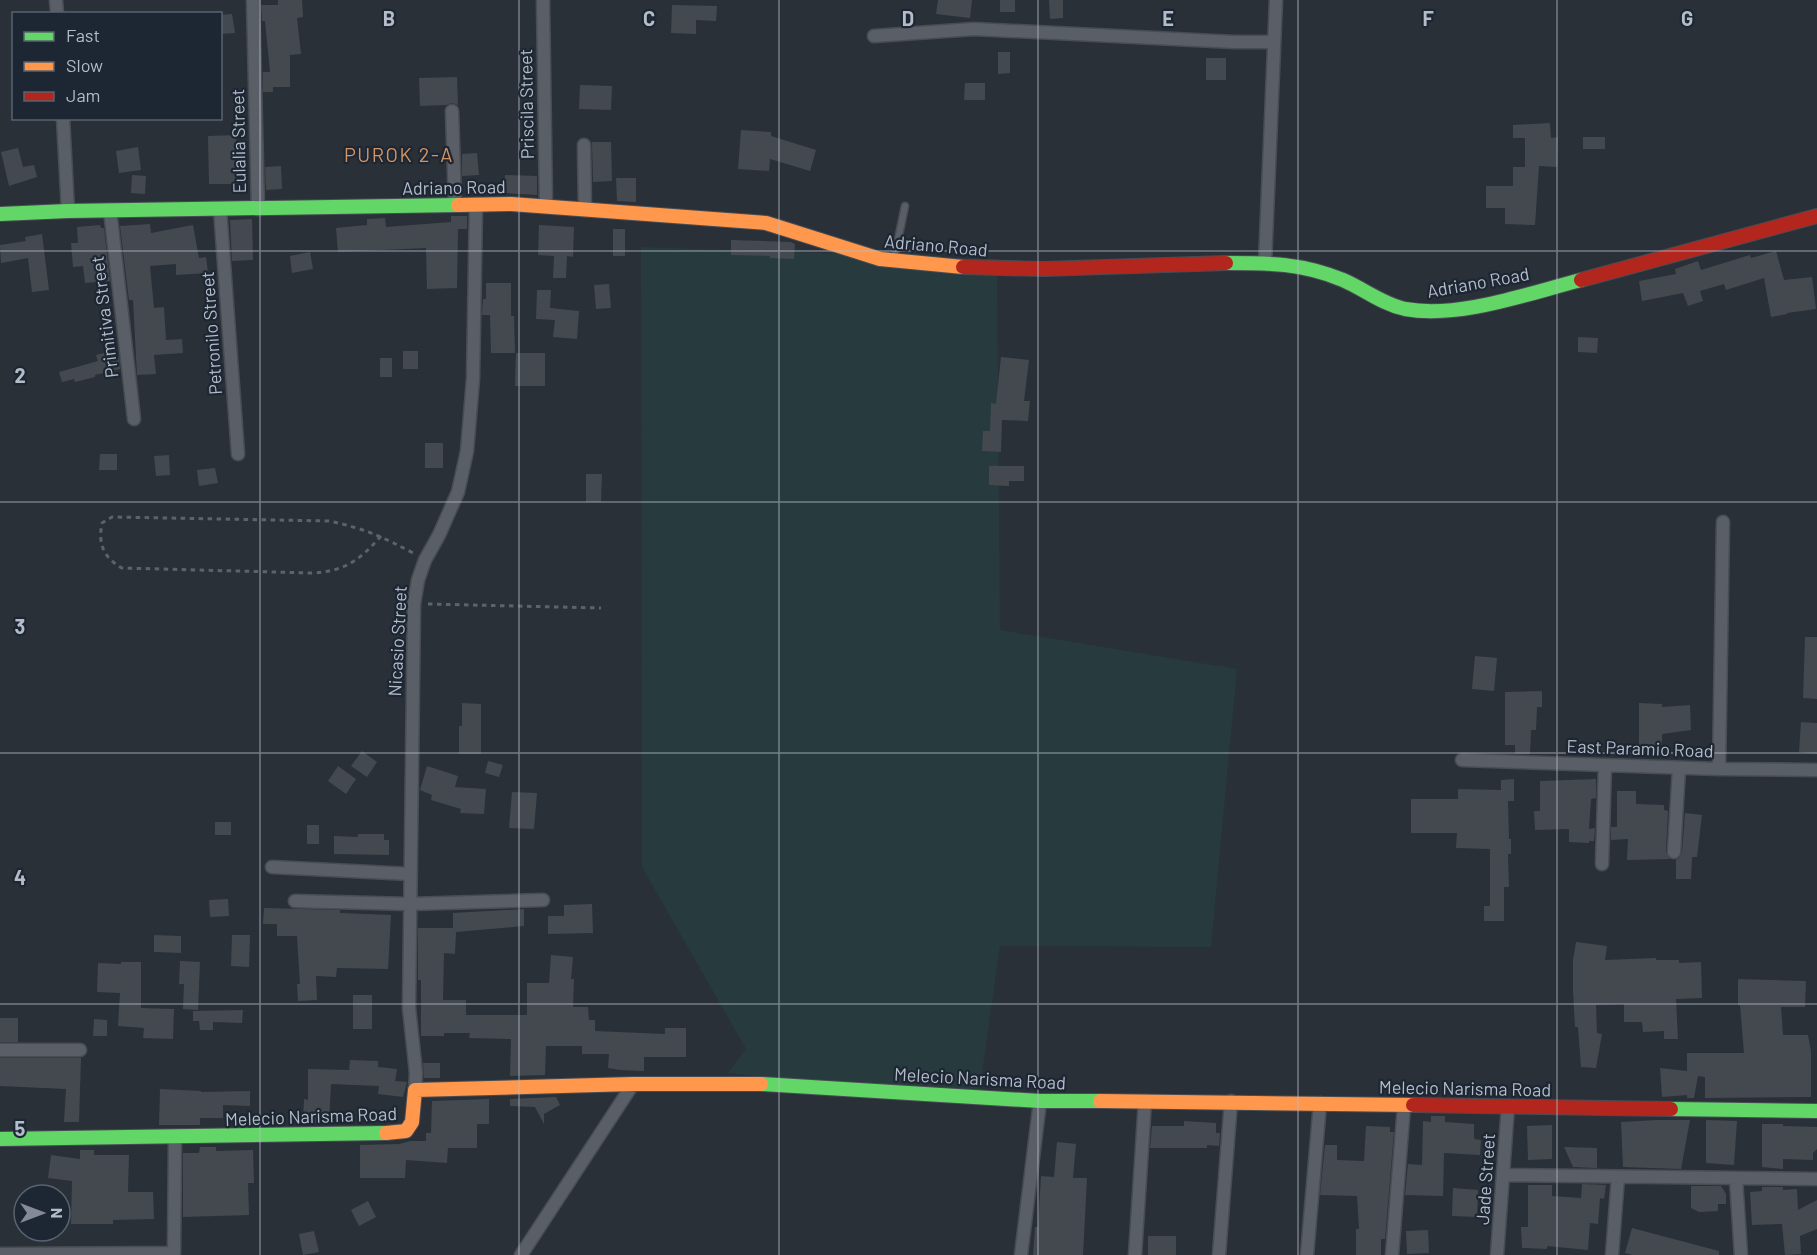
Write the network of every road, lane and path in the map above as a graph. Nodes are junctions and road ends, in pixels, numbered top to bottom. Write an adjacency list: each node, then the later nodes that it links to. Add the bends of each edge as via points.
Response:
1 (253, 0): 13 (street, Eulalia Street)
2 (543, 0): 12 (street, Priscila Street)
3 (1276, 0): 5 (street)
4 (874, 36): 5 (street, via 974,29)
5 (1274, 42): 21 (street)
6 (452, 111): 10 (street)
7 (63, 120): 17 (street)
8 (584, 145): 16 (street)
9 (476, 204): 10 (street, Adriano Road); 12 (street, Adriano Road); 26 (street, Nicasio Street, via 473,379 467,451 458,492)
10 (455, 205): 13 (street, Adriano Road)
11 (905, 206): 20 (lane)
12 (546, 207): 16 (street, Adriano Road)
13 (258, 208): 14 (street, Adriano Road)
14 (220, 209): 15 (street, Adriano Road); 23 (street, Petronilo Street)
15 (110, 210): 17 (street, Adriano Road); 22 (street, Primitiva Street)
16 (585, 210): 20 (street, Adriano Road, via 766,223)
17 (68, 211): 18 (street, Adriano Road)
18 (0, 214)
19 (1817, 216): 21 (street, Adriano Road, via 1584,280 1442,310 1397,308 1310,268)
20 (893, 262): 21 (street, Adriano Road, via 975,268)
21 (1265, 263)
22 (134, 419)
23 (238, 454)
24 (1723, 522): 32 (street)
25 (381, 536): 25 (path, via 329,521 129,517 112,517 102,522 100,535 110,561 122,568 304,573 330,572 351,564); 26 (path)
26 (425, 560): 27 (street, Nicasio Street)
27 (414, 604): 28 (path); 37 (street, Nicasio Street)
28 (602, 608)
29 (1462, 760): 30 (street, East Paramio Road)
30 (1605, 765): 31 (street, East Paramio Road); 35 (street)
31 (1679, 768): 32 (street, East Paramio Road); 34 (street)
32 (1719, 769): 33 (street, East Paramio Road)
33 (1817, 770)
34 (1674, 852)
35 (1602, 864)
36 (272, 867): 37 (street)
37 (410, 874): 40 (street, Nicasio Street)
38 (543, 900): 40 (street)
39 (295, 901): 40 (street)
40 (410, 904): 44 (street, Nicasio Street, via 408,1008)
41 (0, 1050): 42 (street)
42 (80, 1050)
43 (633, 1084): 44 (street, Melecio Narisma Road); 45 (street, Melecio Narisma Road, via 760,1084); 59 (street)
44 (415, 1090): 52 (street, Melecio Narisma Road, via 412,1122 399,1133)
45 (1040, 1101): 46 (street, Melecio Narisma Road); 60 (street)
46 (1145, 1101): 47 (street, Melecio Narisma Road); 61 (street)
47 (1231, 1101): 48 (street, Melecio Narisma Road); 62 (street)
48 (1320, 1103): 49 (street, Melecio Narisma Road); 63 (street)
49 (1404, 1106): 50 (street, Melecio Narisma Road); 64 (street)
50 (1508, 1106): 51 (street, Melecio Narisma Road); 54 (street, Jade Street)
51 (1817, 1111)
52 (175, 1137): 53 (street, Melecio Narisma Road); 58 (street, via 174,1253)
53 (0, 1139)
54 (1503, 1175): 55 (street); 65 (street, Jade Street)
55 (1618, 1177): 56 (street); 66 (street)
56 (1736, 1179): 57 (street); 67 (street)
57 (1817, 1179)
58 (0, 1254)
59 (521, 1255)
60 (1021, 1255)
61 (1135, 1255)
62 (1219, 1255)
63 (1306, 1255)
64 (1392, 1255)
65 (1497, 1255)
66 (1612, 1255)
67 (1740, 1255)

